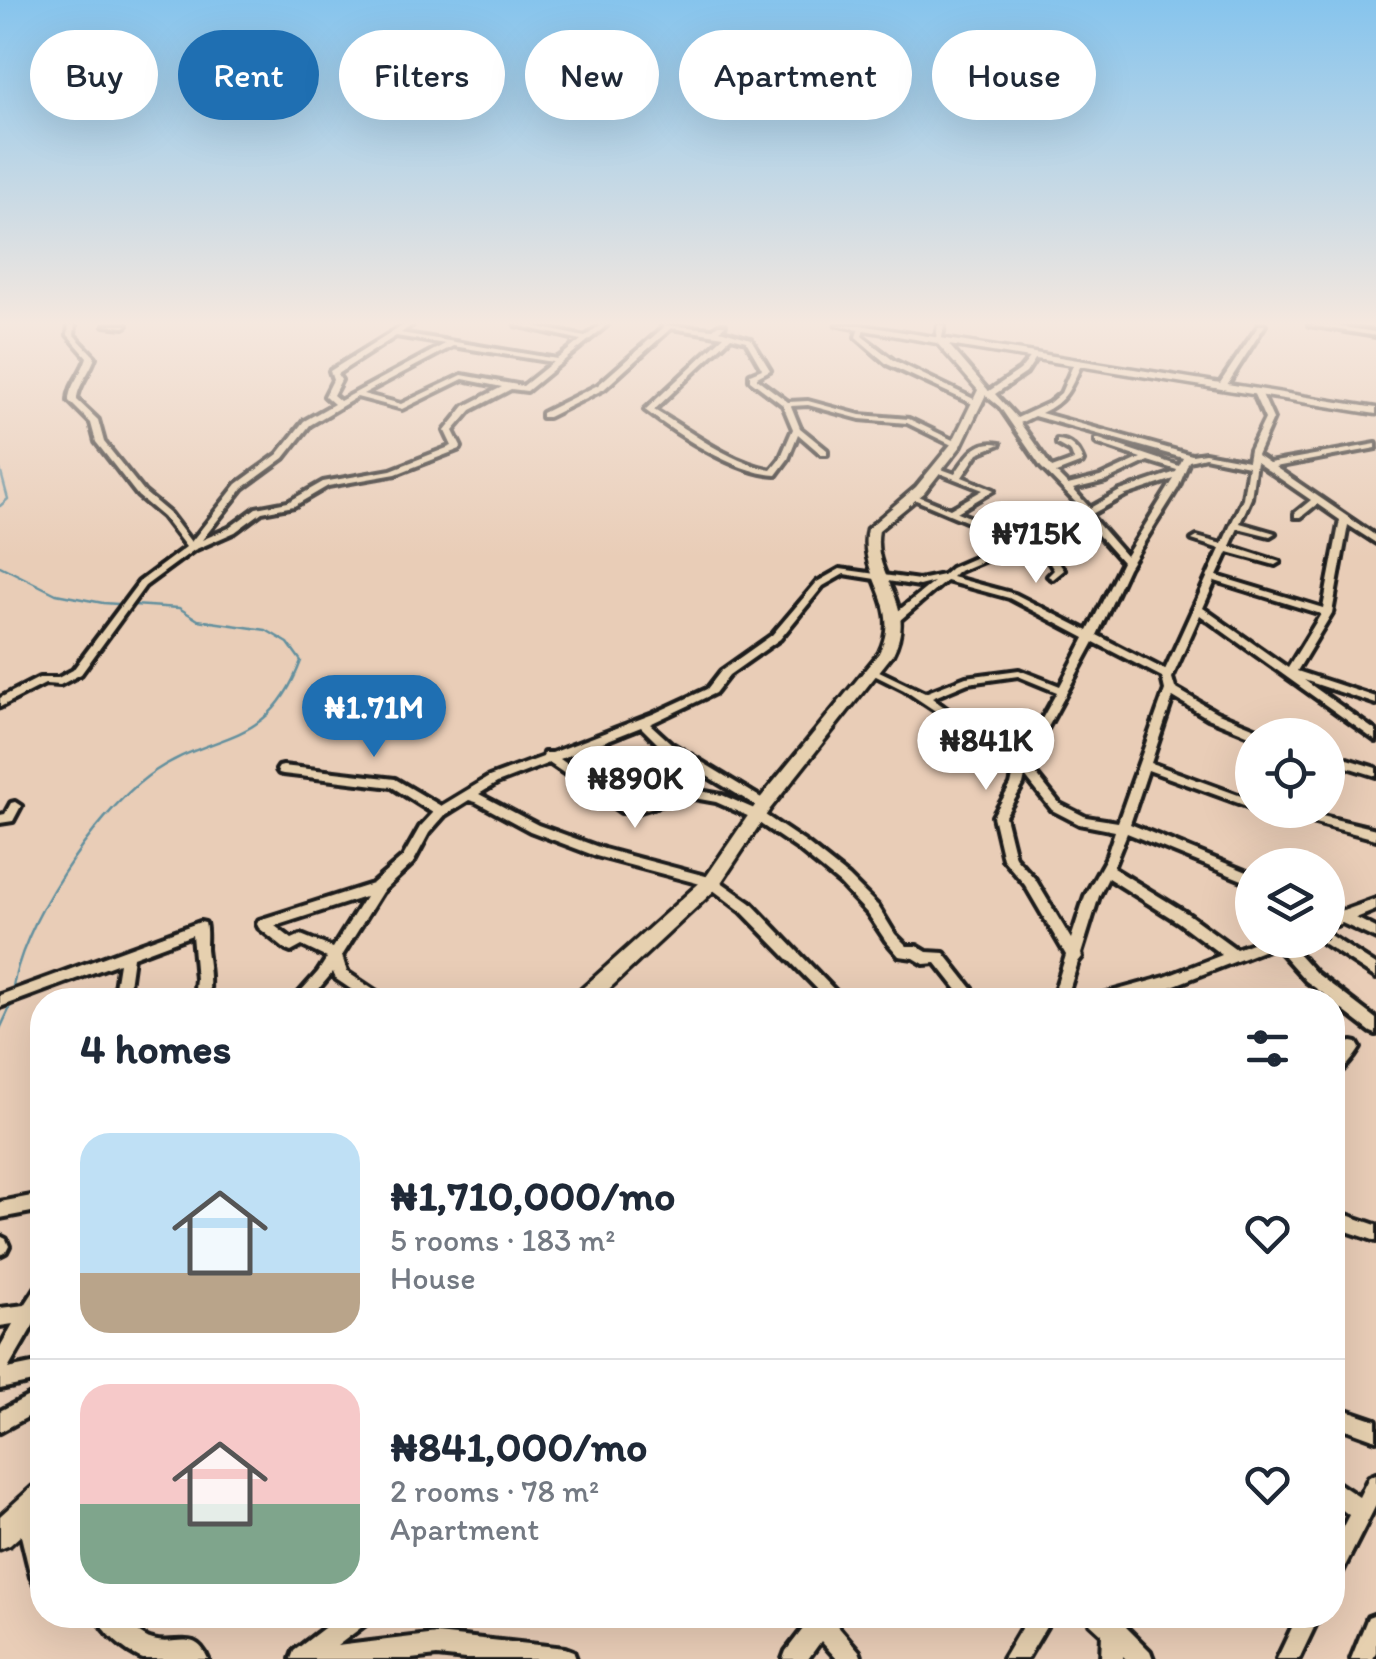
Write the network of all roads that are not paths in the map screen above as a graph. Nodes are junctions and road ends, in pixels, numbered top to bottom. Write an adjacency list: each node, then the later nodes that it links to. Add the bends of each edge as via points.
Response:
1 (76, 402): 49 (street, via 130,482)
2 (341, 402): 14 (street)
3 (383, 402): 4 (street, via 402,408)
4 (413, 402)
5 (479, 402): 49 (street, via 449,431 457,447 393,472 326,484 290,504 259,510)
6 (570, 402): 18 (street)
7 (657, 402): 20 (street, via 649,410 756,470 773,473)
8 (980, 402): 23 (main road)
9 (992, 402): 19 (street)
10 (1055, 402): 17 (street)
11 (1261, 402): 29 (street, via 1268,419)
12 (1327, 402): 16 (main road)
13 (1330, 402): 16 (main road)
14 (338, 404): 49 (street, via 306,423 282,456 240,486)
15 (786, 404): 20 (street); 23 (street, via 910,420)
16 (1376, 409)
17 (1032, 413): 19 (street); 27 (street)
18 (545, 415)
19 (1015, 422): 32 (street)
20 (797, 429): 26 (street)
21 (1060, 442): 32 (street, via 1079,461)
22 (1099, 442): 28 (street)
23 (957, 444): 31 (main road)
24 (996, 444): 35 (street, via 975,451)
25 (1376, 446): 30 (street)
26 (824, 452)
27 (1189, 457): 29 (street); 33 (street)
28 (1148, 458): 33 (street); 34 (street)
29 (1253, 460): 30 (street); 44 (street, via 1248,498)
30 (1268, 466): 39 (street)
31 (936, 470): 35 (street); 38 (main road)
32 (1050, 472): 36 (street)
33 (1180, 472): 37 (street); 51 (street)
34 (1109, 477): 36 (street); 37 (street)
35 (957, 478): 40 (street, via 990,490)
36 (1070, 487): 41 (street)
37 (1131, 489): 41 (street)
38 (912, 497): 40 (street); 56 (main road, via 873,529)
39 (1318, 498): 42 (street); 43 (street)
40 (953, 511): 46 (street)
41 (1087, 512): 46 (street); 51 (street)
42 (1298, 515)
43 (1345, 518): 48 (street); 58 (street)
44 (1235, 525): 45 (street); 50 (street)
45 (1270, 533)
46 (1020, 540): 53 (street, via 1047,552 1059,570); 54 (street)
47 (1197, 540): 50 (street)
48 (1376, 540)
49 (191, 548): 68 (street, via 142,584 77,672 60,682 43,680)
50 (1226, 548): 52 (street); 55 (street)
51 (1127, 562): 60 (street)
52 (1275, 562)
53 (1053, 576)
54 (942, 577): 56 (street, via 919,583); 59 (street); 60 (street, via 1012,596)
55 (1212, 577): 57 (street); 58 (street)
56 (880, 578): 59 (main road); 69 (street, via 854,570 832,576 776,637 711,691)
57 (1198, 608): 62 (street); 63 (street)
58 (1327, 613): 62 (street)
59 (896, 618): 61 (main road, via 892,645)
60 (1092, 634): 63 (street); 65 (street)
61 (871, 671): 66 (street); 81 (main road)
62 (1290, 672): 67 (street); 71 (street)
63 (1168, 676): 64 (street)
64 (1170, 690): 70 (street); 75 (street)
65 (1064, 691): 66 (street, via 1019,673 966,680); 74 (street)
66 (922, 698): 74 (street, via 962,722 1000,762)
67 (1376, 701)
68 (0, 703)
69 (642, 722): 72 (street); 81 (street)
70 (1235, 724)
71 (1376, 737)
72 (548, 756): 78 (street); 81 (street, via 621,808 692,795)
73 (1345, 762): 77 (street)
74 (1022, 764): 85 (street, via 1056,807); 98 (street, via 999,816 1004,842)
75 (1145, 765): 79 (street); 85 (street)
76 (284, 770): 82 (street, via 395,782)
77 (1376, 772)
78 (468, 796): 82 (street); 89 (street, via 600,854)
79 (1235, 798)
80 (15, 806): 83 (street)
81 (760, 810): 89 (main road); 108 (street, via 839,875 874,911 890,940 904,952 938,956)
82 (441, 812): 90 (street, via 408,860)
83 (0, 819)
84 (1345, 826): 86 (street)
85 (1120, 830): 87 (street); 88 (street, via 1132,829)
86 (1376, 834)
87 (1106, 870): 97 (street); 98 (street)
88 (1235, 872)
89 (712, 882): 106 (main road); 107 (street)
90 (378, 888): 96 (street); 96 (street, via 264,924 291,946 301,940)
91 (1376, 904): 92 (street)
92 (1345, 917): 93 (street)
93 (1376, 934)
94 (1345, 951): 100 (street)
95 (127, 954): 101 (street); 102 (street); 103 (street, via 200,927)
96 (336, 955): 104 (street); 105 (street, via 341,975)
97 (1233, 955): 110 (street)
98 (1074, 957): 109 (street)
99 (1294, 958): 111 (street)
100 (1376, 972)
101 (37, 988)
102 (122, 988)
103 (204, 988)
104 (313, 988)
105 (360, 988)
106 (596, 988)
107 (825, 988)
108 (964, 988)
109 (1064, 988)
110 (1145, 988)
111 (1325, 988)
112 (30, 991): 113 (street)
113 (0, 1002)
114 (1345, 1004): 115 (street)
115 (1376, 1028)
116 (1352, 1048): 117 (street)
117 (1345, 1056)
118 (30, 1204): 119 (street)
119 (0, 1210)
120 (1345, 1222): 121 (street)
121 (1376, 1232)
122 (30, 1313): 124 (street)
123 (30, 1316): 125 (street)
124 (0, 1317)
125 (0, 1364)
126 (30, 1374): 127 (street)
127 (0, 1380)
128 (30, 1409): 130 (street)
129 (1345, 1419): 131 (street)
130 (0, 1422)
131 (1376, 1430)
132 (1376, 1484): 135 (street)
133 (1345, 1499): 135 (street)
134 (30, 1509): 136 (main road)
135 (1362, 1511): 137 (street)
136 (0, 1535)
137 (1345, 1545)
138 (1375, 1627): 157 (street)
139 (119, 1628): 147 (street, via 138,1648 162,1658 187,1650)
140 (342, 1628): 148 (street)
141 (815, 1628): 151 (street)
142 (827, 1628): 152 (street)
143 (1034, 1628): 153 (street)
144 (1111, 1628): 154 (street)
145 (1117, 1628): 155 (street)
146 (1303, 1628): 156 (street)
147 (197, 1659)
148 (302, 1659)
149 (317, 1659): 150 (street, via 438,1645)
150 (565, 1659)
151 (794, 1659)
152 (852, 1659)
153 (1014, 1659)
154 (1112, 1659)
155 (1142, 1659)
156 (1288, 1659)
157 (1362, 1659)

